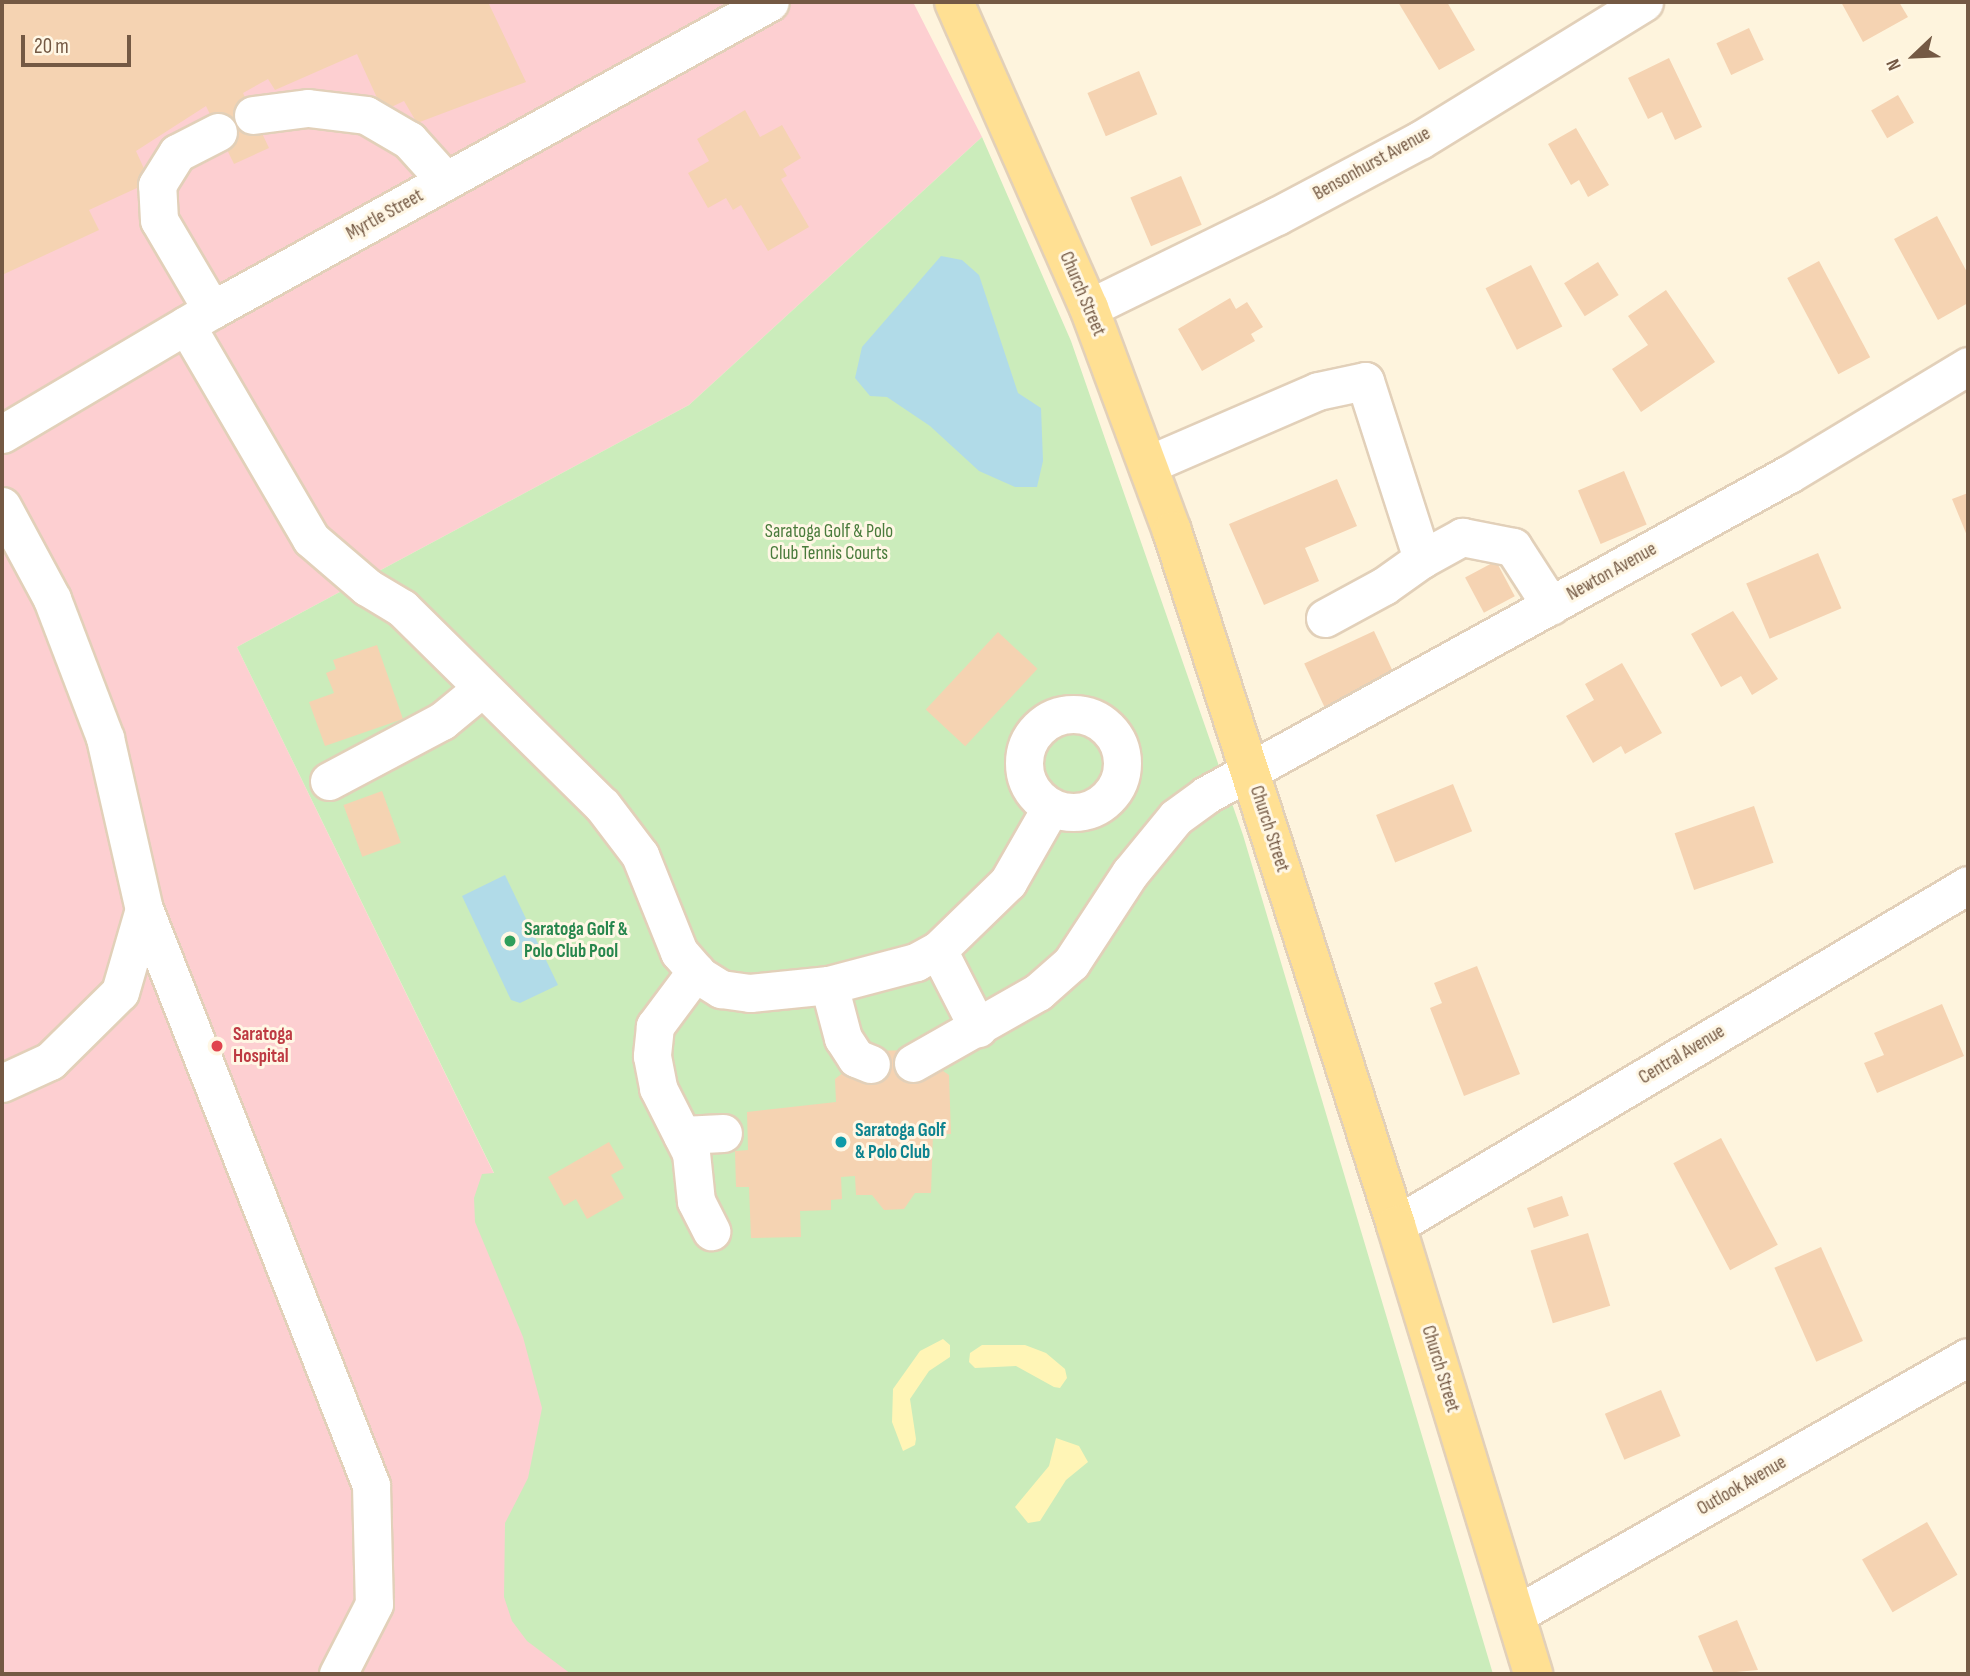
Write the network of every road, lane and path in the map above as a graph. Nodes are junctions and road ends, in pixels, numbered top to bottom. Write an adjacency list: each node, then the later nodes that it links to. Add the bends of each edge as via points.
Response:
1 (770, 2): 6 (street, Myrtle Street)
2 (954, 2): 7 (main road, Church Street)
3 (1644, 2): 7 (street, Bensonhurst Avenue, via 1420,140)
4 (253, 115): 6 (street, via 308,108 366,115 409,140)
5 (218, 132): 8 (street, via 177,153 157,185 159,219)
6 (446, 181): 8 (street, Myrtle Street)
7 (1089, 308): 11 (main road, Church Street)
8 (199, 318): 10 (street, Myrtle Street); 16 (street, via 311,539 367,587 402,608)
9 (1968, 366): 14 (street, Newton Avenue, via 1789,474)
10 (2, 434)
11 (1147, 465): 13 (street, via 1318,391 1365,381); 17 (main road, Church Street)
12 (2, 506): 21 (street, via 52,599 105,738)
13 (1422, 559): 14 (street, via 1462,537 1513,547); 15 (street)
14 (1551, 606): 17 (street, Newton Avenue)
15 (1325, 618)
16 (482, 688): 18 (street, via 442,721); 23 (street, via 617,825 640,855 679,952)
17 (1251, 773): 25 (street, Newton Avenue, via 1206,795 1176,817 1130,873 1071,963 1038,992); 31 (main road, Church Street)
18 (328, 781)
19 (1051, 807): 22 (street, via 1008,882)
20 (1968, 885): 31 (street, Central Avenue)
21 (144, 909): 28 (street, via 120,992 50,1061); 35 (street, via 371,1485 374,1604)
22 (939, 950): 24 (street, via 916,962); 25 (street)
23 (696, 971): 24 (street, via 721,989 750,993); 30 (street, via 655,1026 652,1056 658,1088)
24 (828, 985): 27 (street, via 843,1038 856,1058)
25 (978, 1028): 26 (street, Newton Avenue)
26 (913, 1063)
27 (871, 1064)
28 (2, 1083)
29 (723, 1133): 30 (street)
30 (682, 1135): 32 (street, via 691,1153 696,1201)
31 (1396, 1225): 34 (main road, Church Street)
32 (711, 1231)
33 (1968, 1357): 34 (street, Outlook Avenue)
34 (1515, 1615): 36 (main road, Church Street)
35 (338, 1674)
36 (1533, 1674)

